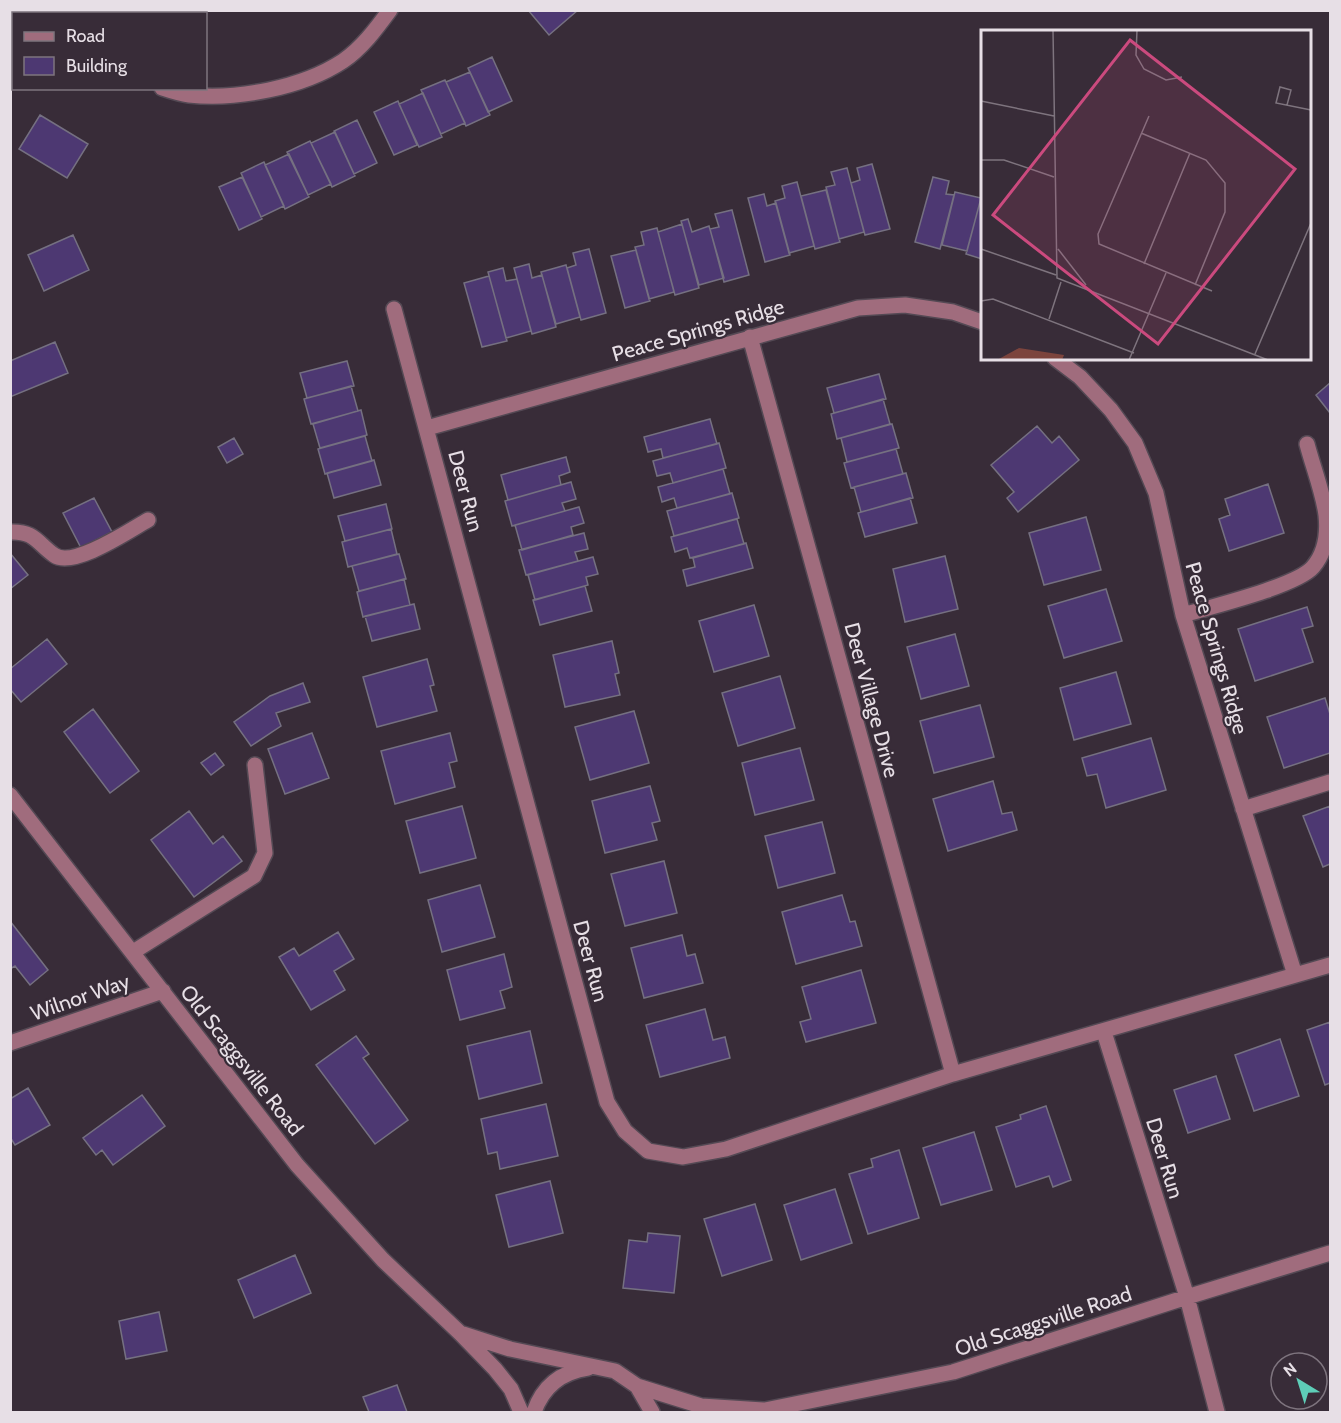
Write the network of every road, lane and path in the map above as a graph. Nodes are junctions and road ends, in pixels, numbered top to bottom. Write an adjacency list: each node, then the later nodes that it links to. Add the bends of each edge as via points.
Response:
1 (390, 10): 2 (street, via 367,40 343,61 301,81 224,95 187,95)
2 (169, 90)
3 (394, 309): 7 (street, Deer Run)
4 (981, 322): 5 (street, Peace Springs Ridge, via 953,312 905,305 858,308)
5 (750, 337): 7 (street, Peace Springs Ridge); 22 (street, Deer Village Drive)
6 (1058, 360): 11 (street, Peace Springs Ridge, via 1111,410 1135,443 1156,493)
7 (427, 428): 22 (street, Deer Run, via 607,1102 625,1131 648,1151 683,1156 726,1149)
8 (1307, 444): 11 (street, via 1326,514 1323,554 1311,570 1292,581)
9 (148, 520): 10 (street, via 90,552 61,559 34,536)
10 (10, 532)
11 (1183, 615): 15 (street, Peace Springs Ridge)
12 (255, 765): 16 (street, via 265,853 254,876)
13 (1330, 782): 15 (street)
14 (10, 795): 16 (street, Old Scaggsville Road)
15 (1243, 810): 18 (street, Peace Springs Ridge)
16 (133, 952): 19 (street, Old Scaggsville Road)
17 (1330, 965): 18 (street, Deer Run)
18 (1295, 975): 20 (street, Deer Run)
19 (163, 991): 21 (street, Wilnor Way); 25 (street, Old Scaggsville Road, via 297,1165 376,1252)
20 (1104, 1032): 22 (street, Deer Run); 24 (street, Deer Run)
21 (10, 1043)
22 (953, 1074)
23 (1330, 1253): 24 (street, Old Scaggsville Road)
24 (1187, 1297): 28 (street, Old Scaggsville Road, via 953,1372); 32 (street, Deer Run)
25 (460, 1333): 26 (street, Old Scaggsville Road, via 510,1349); 29 (street, Old Scaggsville Road, via 511,1389)
26 (594, 1366): 27 (street, Old Scaggsville Road, via 615,1371); 30 (street, via 573,1370 554,1381)
27 (638, 1386): 28 (street, Old Scaggsville Road, via 701,1406); 31 (street)
28 (759, 1411)
29 (521, 1413)
30 (534, 1413)
31 (652, 1413)
32 (1217, 1413)

